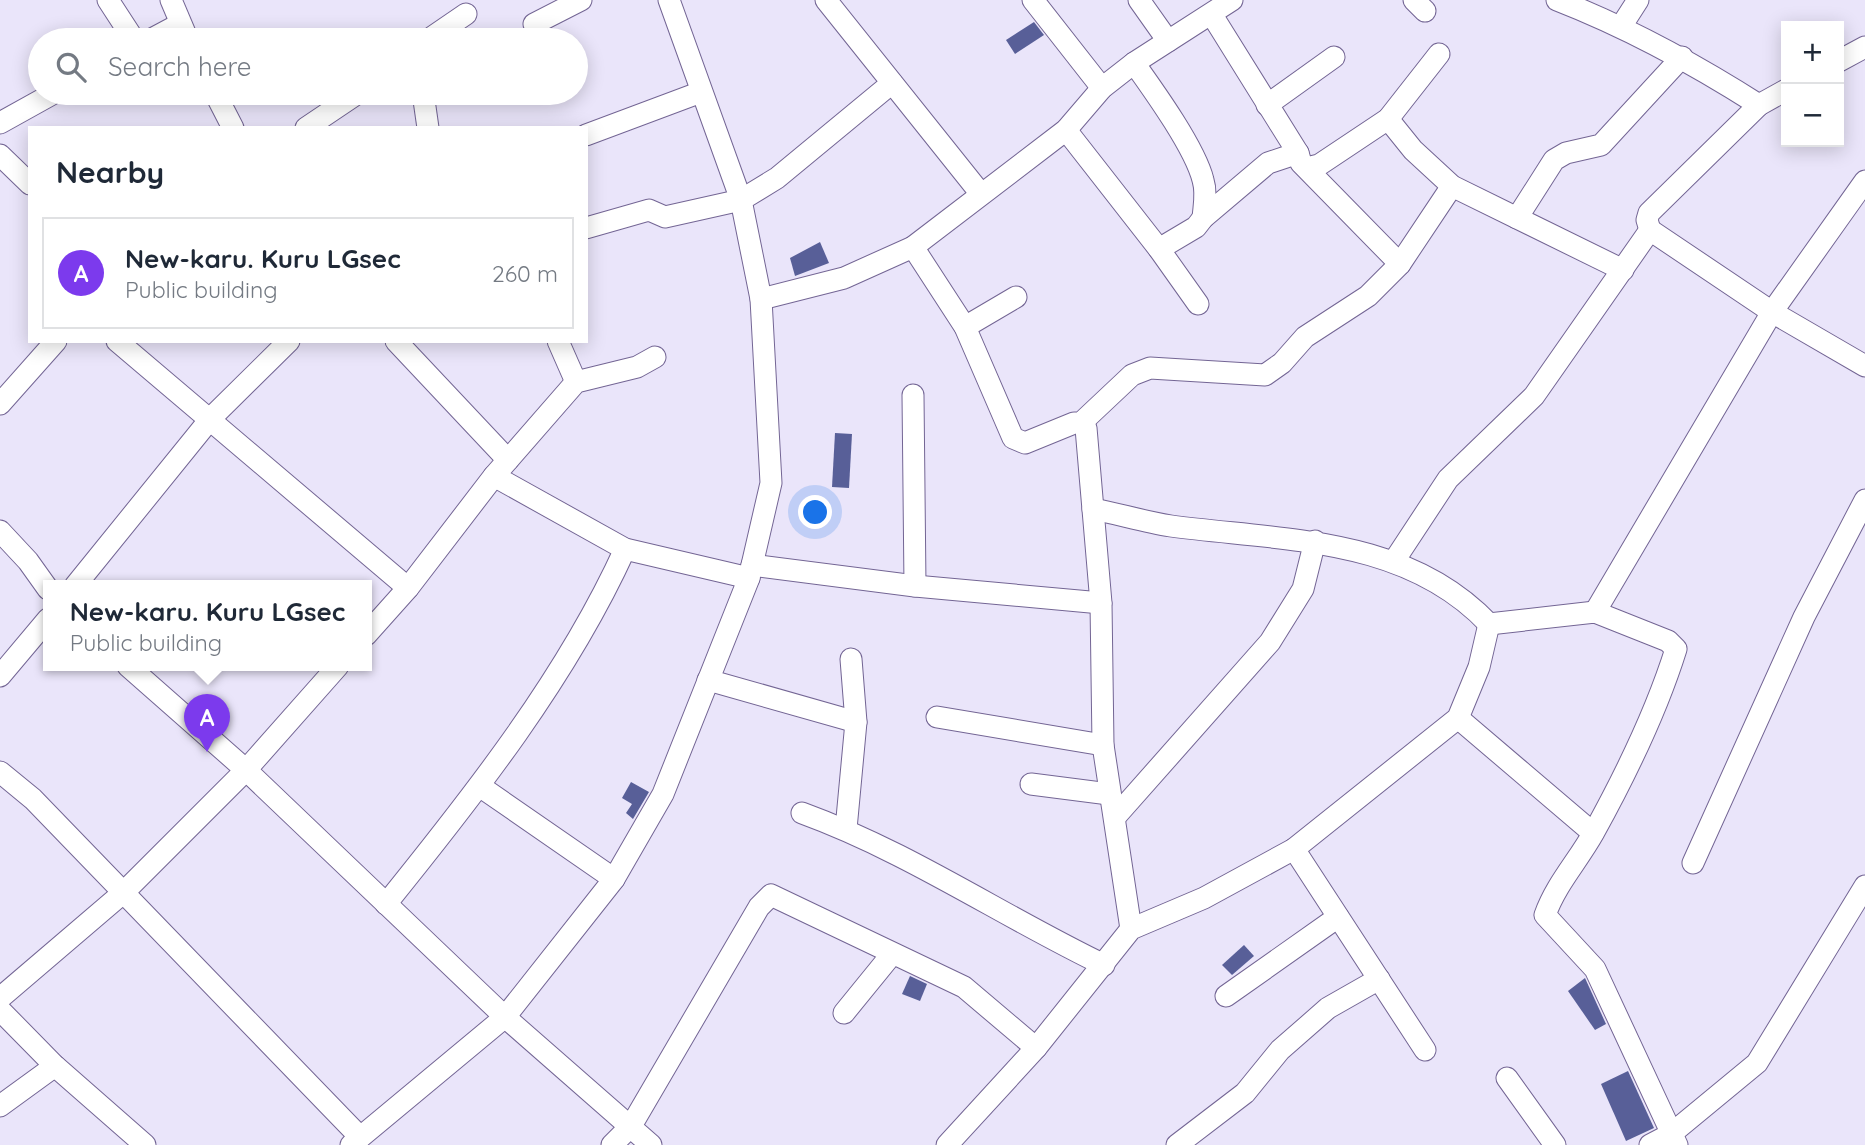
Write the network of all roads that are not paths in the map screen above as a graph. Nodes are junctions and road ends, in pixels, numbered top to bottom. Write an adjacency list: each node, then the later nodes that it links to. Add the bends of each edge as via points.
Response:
1 (108, 0): 15 (street)
2 (170, 0): 16 (street)
3 (581, 0): 13 (street)
4 (669, 0): 27 (street)
5 (826, 0): 25 (street)
6 (1033, 0): 26 (street)
7 (1139, 0): 18 (street)
8 (1233, 0): 12 (street)
9 (1557, 0): 14 (street)
10 (1638, 0): 14 (street)
11 (466, 14): 17 (street)
12 (1212, 15): 18 (street); 33 (street)
13 (534, 24)
14 (1622, 25): 22 (street)
15 (127, 28)
16 (182, 28)
17 (446, 28)
18 (1168, 41): 24 (street)
19 (1865, 47): 23 (street)
20 (1439, 54): 35 (street)
21 (1334, 57): 33 (street)
22 (1682, 57): 34 (street); 50 (street, via 1601,145 1554,160)
23 (1844, 58)
24 (1134, 63): 26 (street); 48 (street, via 1162,102)
25 (892, 83): 47 (street); 49 (street, via 777,178)
26 (1102, 88): 40 (street)
27 (701, 92): 41 (street); 49 (street)
28 (1781, 93): 34 (street)
29 (32, 105): 36 (street)
30 (221, 105): 37 (street)
31 (340, 105): 38 (street)
32 (425, 105): 39 (street)
33 (1268, 105): 43 (street)
34 (1759, 105): 52 (street, via 1649,213)
35 (1388, 118): 43 (street, via 1319,165); 46 (street)
36 (0, 123)
37 (232, 126)
38 (309, 126)
39 (428, 126)
40 (1066, 130): 47 (street); 54 (street)
41 (588, 134)
42 (0, 155): 45 (street)
43 (1303, 161): 48 (street, via 1268,163); 55 (street)
44 (1865, 181): 60 (street)
45 (28, 182)
46 (1452, 187): 50 (street); 55 (street)
47 (981, 194): 53 (street)
48 (1213, 198): 54 (street, via 1196,227)
49 (741, 200): 51 (street, via 665,217 649,210); 58 (street)
50 (1517, 218): 56 (street)
51 (588, 227)
52 (1650, 230): 56 (street); 60 (street)
53 (913, 247): 58 (street, via 844,278); 61 (street)
54 (1159, 249): 59 (street)
55 (1400, 264): 73 (street, via 1368,296 1305,337 1265,375 1150,368 1132,375)
56 (1623, 270): 80 (street, via 1534,396 1448,479)
57 (1016, 297): 61 (street)
58 (761, 299): 81 (street, via 771,483)
59 (1198, 304)
60 (1772, 312): 68 (street); 87 (street)
61 (965, 327): 73 (street, via 1013,438 1025,443)
62 (54, 343): 71 (street)
63 (119, 343): 72 (street)
64 (287, 343): 72 (street)
65 (398, 343): 74 (street)
66 (559, 343): 69 (street)
67 (655, 357): 69 (street)
68 (1865, 366)
69 (576, 382): 74 (street)
70 (913, 396): 84 (street)
71 (0, 404)
72 (211, 418): 82 (street); 85 (street)
73 (1081, 423): 76 (street, via 1086,428)
74 (501, 468): 79 (street); 85 (street)
75 (1865, 500): 110 (street, via 1804,617)
76 (1093, 509): 78 (street, via 1168,526); 86 (street)
77 (0, 531): 83 (street)
78 (1315, 541): 80 (street); 106 (street, via 1303,589 1270,642)
79 (625, 549): 81 (street); 103 (street, via 603,598)
80 (1394, 561): 88 (street, via 1466,600)
81 (750, 572): 84 (street); 95 (street)
82 (80, 580)
83 (43, 582)
84 (915, 586): 86 (street)
85 (408, 588): 90 (street)
86 (1101, 603): 99 (street)
87 (1595, 612): 88 (street); 108 (street, via 1668,641 1676,649 1657,705)
88 (1489, 624): 97 (street, via 1479,667)
89 (43, 625): 94 (street)
90 (372, 628)
91 (851, 659): 98 (street)
92 (134, 671): 100 (street)
93 (334, 671): 100 (street)
94 (0, 676)
95 (708, 680): 98 (street); 111 (street, via 663,794)
96 (937, 717): 99 (street)
97 (1458, 718): 108 (street); 109 (street)
98 (856, 722): 107 (street)
99 (1103, 745): 104 (street)
100 (246, 770): 113 (street); 114 (street)
101 (0, 772): 113 (street, via 33,799)
102 (1031, 784): 104 (street)
103 (481, 787): 111 (street); 114 (street)
104 (1109, 794): 106 (street)
105 (802, 813): 107 (street)
106 (1116, 816): 116 (street)
107 (846, 829): 118 (street)
108 (1593, 833): 131 (street, via 1552,895 1545,915 1595,969)
109 (1294, 849): 115 (street); 116 (street, via 1204,898)
110 (1693, 863)
111 (614, 879): 124 (street)
112 (1865, 886): 131 (street, via 1757,1063)
113 (124, 892): 121 (street); 132 (street)
114 (386, 904): 124 (street)
115 (1338, 917): 119 (street); 120 (street)
116 (1131, 929): 118 (street)
117 (892, 954): 123 (street); 125 (street, via 964,987); 130 (street, via 771,895 759,907)
118 (1104, 965): 125 (street)
119 (1379, 979): 126 (street); 137 (street, via 1328,1009 1280,1050 1245,1093)
120 (1226, 996)
121 (0, 998)
122 (0, 1010): 127 (street)
123 (844, 1013)
124 (505, 1017): 130 (street); 132 (street)
125 (1036, 1048): 136 (street)
126 (1425, 1050)
127 (55, 1066): 129 (street); 133 (street)
128 (1507, 1078): 138 (street)
129 (0, 1105)
130 (632, 1126): 134 (street); 135 (street)
131 (1674, 1139): 139 (street)
132 (356, 1141)
133 (145, 1145)
134 (612, 1145)
135 (651, 1145)
136 (947, 1145)
137 (1177, 1145)
138 (1555, 1145)
139 (1650, 1145)

